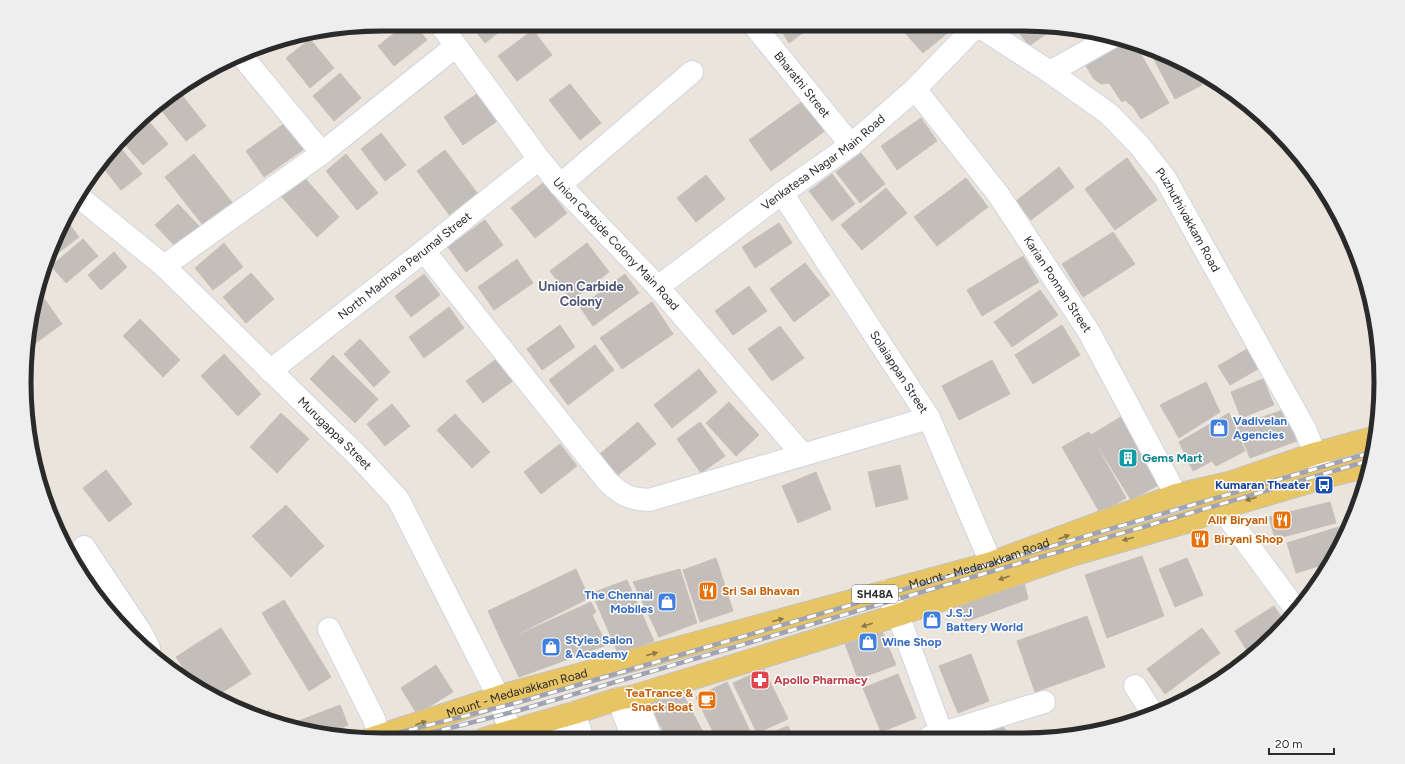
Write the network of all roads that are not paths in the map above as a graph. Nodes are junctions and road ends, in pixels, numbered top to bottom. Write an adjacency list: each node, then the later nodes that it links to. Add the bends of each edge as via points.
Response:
1 (445, 31): 6 (street, Union Carbide Colony Main Road)
2 (760, 31): 11 (street, Bharathi Street)
3 (971, 31): 10 (street, Venkatesa Nagar Main Road)
4 (986, 31): 9 (street, Puzhuthivakkam Road)
5 (1105, 41): 9 (street)
6 (456, 46): 12 (street); 13 (street, Union Carbide Colony Main Road)
7 (245, 59): 12 (street)
8 (692, 72): 14 (street)
9 (1050, 72): 23 (street, Puzhuthivakkam Road, via 1109,114 1165,178 1305,429)
10 (915, 89): 11 (street, Venkatesa Nagar Main Road); 27 (street, Karian Ponnan Street, via 998,194 1089,332)
11 (851, 144): 15 (street, Venkatesa Nagar Main Road)
12 (322, 153): 18 (street)
13 (539, 159): 14 (street, Union Carbide Colony Main Road); 17 (street, North Madhava Perumal Street)
14 (560, 185): 19 (street, Union Carbide Colony Main Road)
15 (782, 194): 19 (street, Venkatesa Nagar Main Road); 21 (street, Solaiappan Street)
16 (82, 199): 18 (street, Murugappa Street)
17 (424, 251): 20 (street, North Madhava Perumal Street); 24 (street, via 607,481 618,491 633,499 649,500)
18 (164, 266): 20 (street, Murugappa Street)
19 (658, 287): 24 (street, Union Carbide Colony Main Road)
20 (270, 371): 37 (street, Murugappa Street, via 361,459 398,500)
21 (929, 418): 24 (street); 30 (street, Solaiappan Street)
22 (1369, 439): 23 (main road, Mount - Medavakkam Road / SH48A)
23 (1314, 454): 26 (street, Puzhuthivakkam Road); 27 (main road, Mount - Medavakkam Road / SH48A, via 1229,483)
24 (803, 455)
25 (1363, 467): 26 (main road, Mount - Medavakkam Road / SH48A)
26 (1324, 477): 28 (main road, Mount - Medavakkam Road / SH48A, one-way to 28)
27 (1176, 495): 30 (main road, Mount - Medavakkam Road / SH48A, one-way to 27)
28 (1221, 508): 32 (street); 33 (main road, Mount - Medavakkam Road / SH48A, one-way to 33, via 1190,521 1072,555)
29 (84, 547): 35 (street)
30 (991, 563): 31 (main road, Mount - Medavakkam Road / SH48A)
31 (886, 591): 33 (street); 37 (main road, Mount - Medavakkam Road / SH48A, one-way to 31)
32 (1293, 606)
33 (898, 615): 38 (main road, Mount - Medavakkam Road / SH48A, one-way to 38); 49 (street)
34 (329, 629): 43 (street, via 374,719)
35 (145, 640)
36 (1135, 686): 40 (street)
37 (498, 696): 42 (street, Murugappa Street); 44 (main road, Mount - Medavakkam Road / SH48A, one-way to 37)
38 (627, 697): 41 (main road, Mount - Medavakkam Road / SH48A); 47 (street); 48 (street)
39 (1044, 702): 50 (street)
40 (1150, 709)
41 (564, 724): 42 (main road, Mount - Medavakkam Road / SH48A); 46 (street)
42 (510, 731): 45 (main road, Mount - Medavakkam Road / SH48A)
43 (375, 733)
44 (390, 733)
45 (504, 733)
46 (576, 733)
47 (632, 733)
48 (648, 733)
49 (937, 733)
50 (947, 733)

